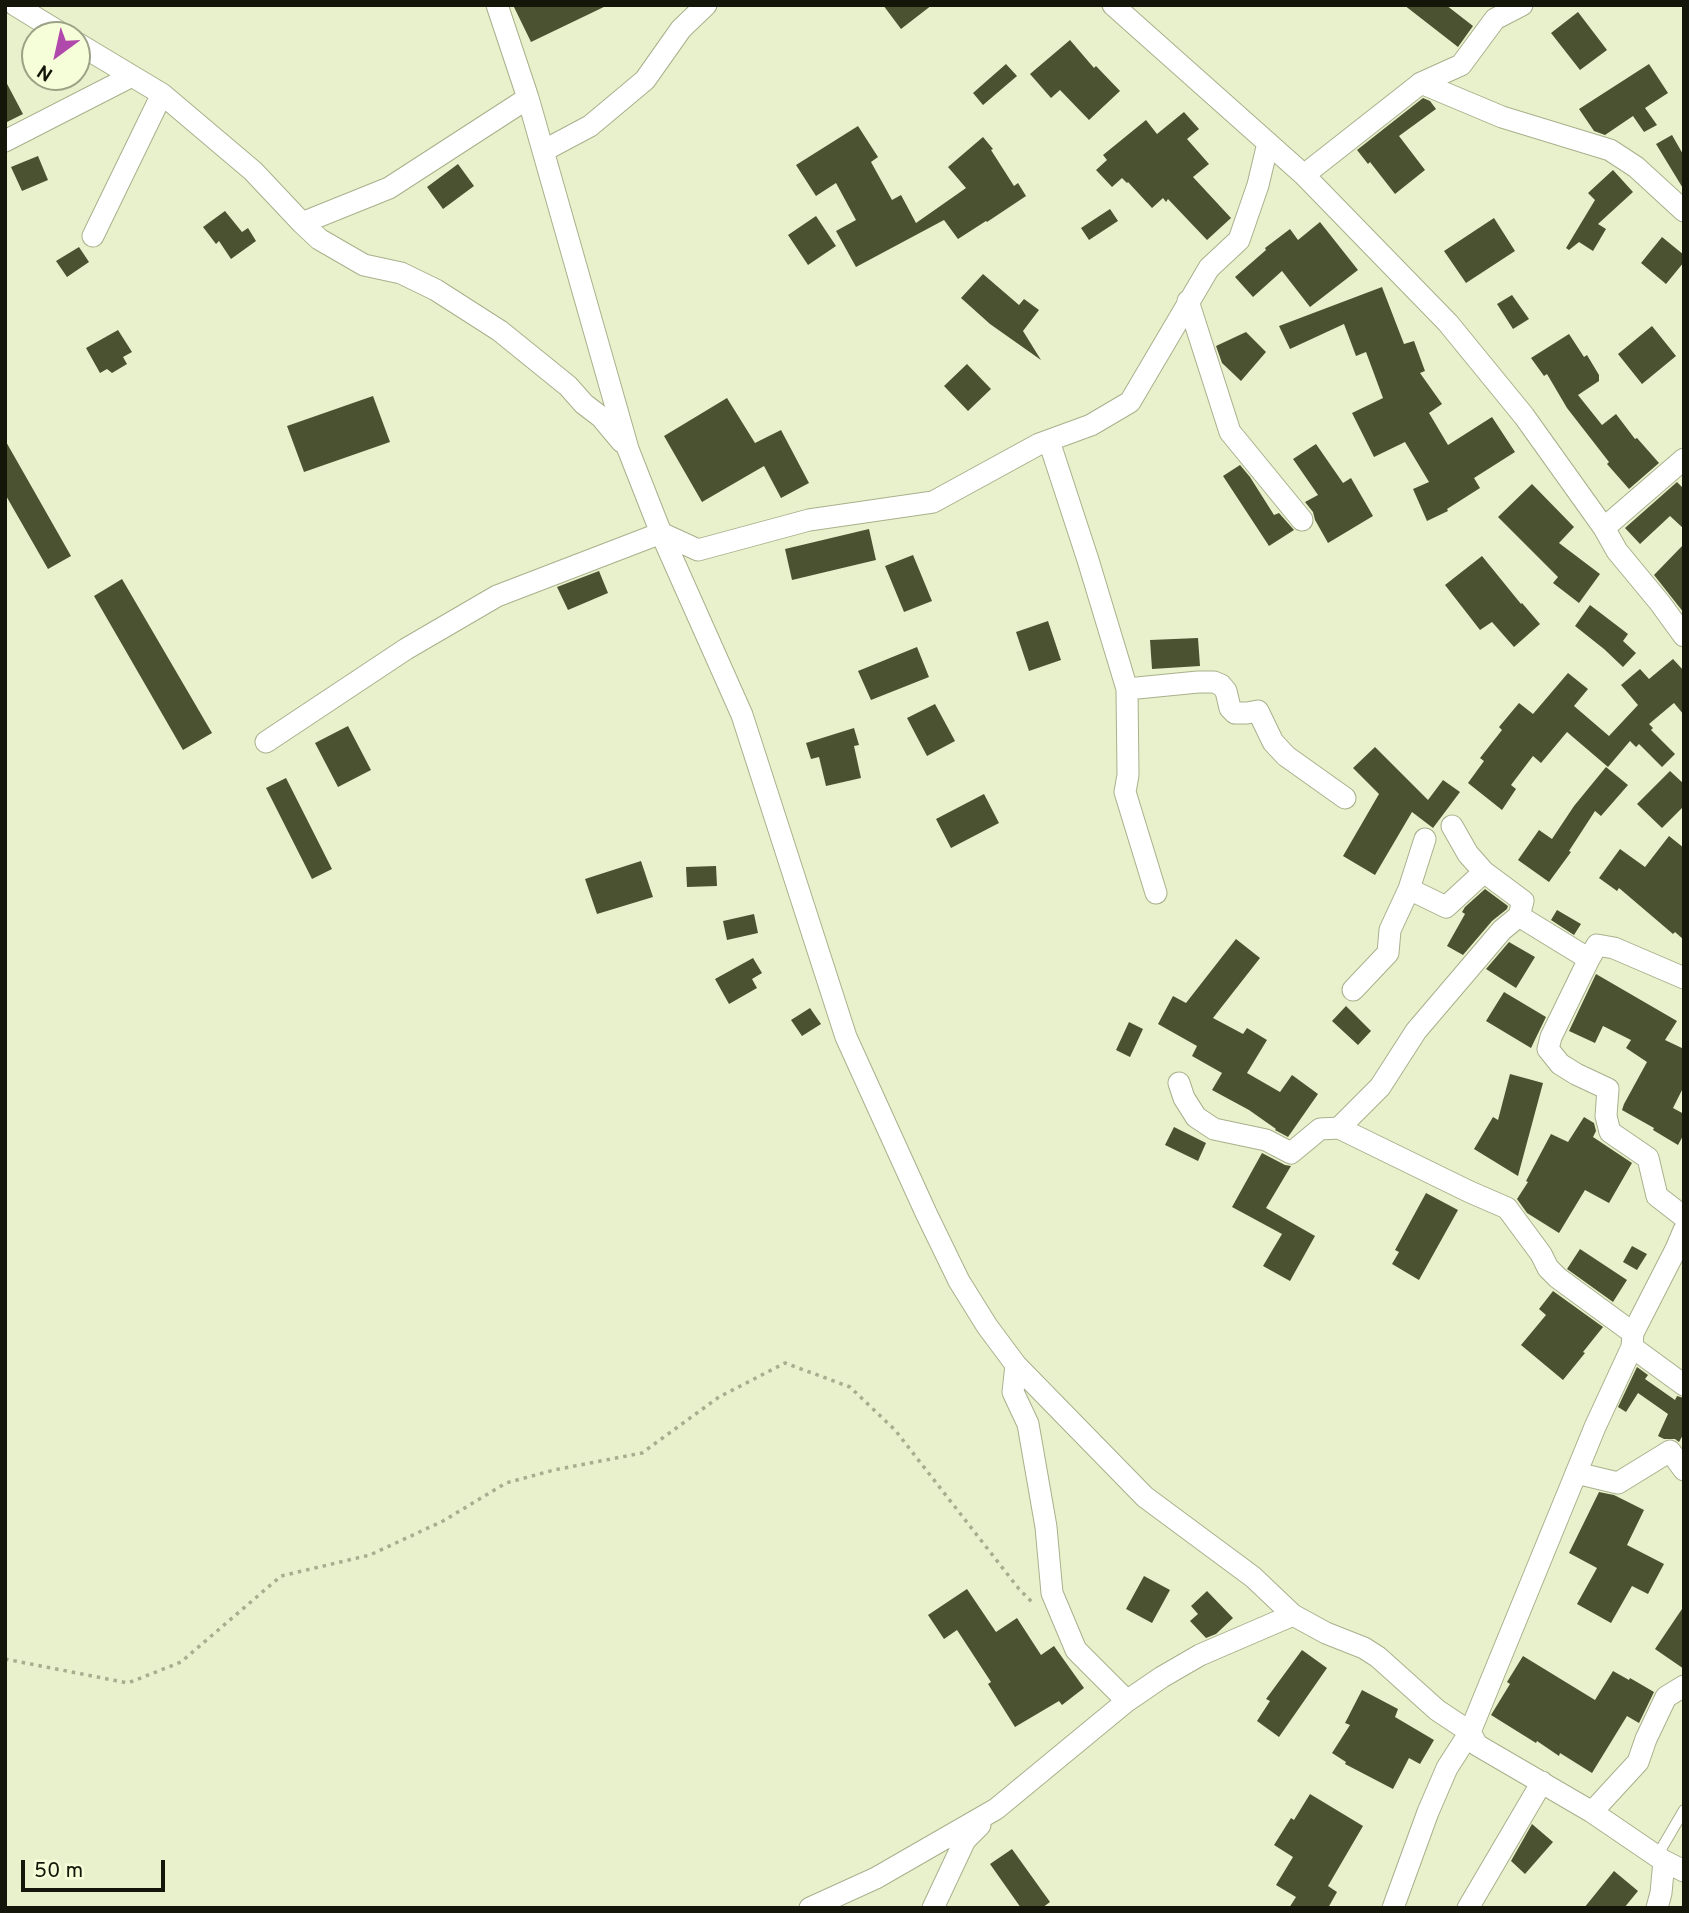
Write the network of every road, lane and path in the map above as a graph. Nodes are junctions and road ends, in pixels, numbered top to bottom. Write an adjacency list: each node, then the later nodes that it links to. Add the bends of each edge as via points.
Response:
1 (15, 5): 6 (street)
2 (497, 5): 11 (street)
3 (706, 5): 14 (street, via 681,29 645,80 590,126)
4 (1113, 5): 13 (street)
5 (1522, 5): 9 (street, via 1495,19 1461,65)
6 (41, 21)
7 (91, 51): 8 (street)
8 (132, 76): 10 (street); 12 (street)
9 (1421, 83): 15 (street); 16 (street, via 1502,117 1610,150)
10 (162, 94): 17 (street, via 253,171); 18 (street)
11 (528, 98): 14 (street); 17 (street, via 389,188)
12 (5, 141)
13 (1268, 143): 15 (street); 19 (street, via 1239,240 1209,268)
14 (543, 151): 21 (street)
15 (1304, 175): 24 (street, via 1448,323 1524,416)
16 (1684, 211)
17 (302, 223): 21 (street, via 363,265 401,273 500,331 568,386)
18 (93, 236)
19 (1188, 301): 20 (street, via 1130,402 1091,425); 23 (street, via 1230,432)
20 (1049, 441): 25 (street, via 933,502 809,520 698,550); 27 (street)
21 (628, 449): 25 (street)
22 (1684, 459): 24 (street)
23 (1302, 520)
24 (1604, 528): 26 (street, via 1616,551)
25 (661, 533): 28 (street, via 497,596 406,649); 44 (street, via 742,715 846,1037 959,1281)
26 (1684, 636)
27 (1127, 689): 29 (street, via 1198,682 1221,685 1235,713 1258,711 1286,757); 34 (street, via 1125,792)
28 (266, 742)
29 (1345, 798)
30 (1452, 826): 32 (street)
31 (1425, 839): 33 (street)
32 (1484, 872): 33 (street, via 1446,907); 35 (street, via 1523,901)
33 (1409, 889): 38 (street, via 1390,930 1388,953)
34 (1156, 893)
35 (1518, 916): 36 (street); 40 (street, via 1416,1031 1380,1087)
36 (1590, 959): 37 (street, via 1597,945 1614,948); 41 (street, via 1548,1049 1560,1064 1608,1089 1610,1132 1648,1158 1657,1196)
37 (1684, 978)
38 (1353, 990)
39 (1179, 1083): 40 (street, via 1196,1117 1214,1129 1266,1140 1291,1153 1320,1129)
40 (1339, 1128): 43 (street, via 1507,1208 1548,1268)
41 (1684, 1217)
42 (1684, 1230): 43 (street)
43 (1632, 1340): 45 (street); 47 (street)
44 (1016, 1366): 48 (street, via 1145,1497 1253,1577); 49 (street, via 1013,1392 1028,1424 1052,1593)
45 (1684, 1385)
46 (1684, 1470): 47 (street, via 1670,1451 1618,1483)
47 (1576, 1473): 53 (street)
48 (1293, 1615): 52 (street, via 1200,1655); 53 (street, via 1378,1657)
49 (1063, 1619): 50 (path, via 1040,1611 1019,1589 895,1430 850,1387 785,1363 719,1397 642,1453 506,1483 443,1521 370,1555 281,1576 181,1662 128,1683); 52 (street, via 1076,1650)
50 (5, 1659)
51 (1684, 1686): 57 (street, via 1666,1697 1638,1762)
52 (1128, 1701): 55 (street)
53 (1474, 1738): 54 (street); 62 (street, via 1447,1768)
54 (1542, 1782): 57 (street); 63 (street)
55 (996, 1809): 60 (street, via 876,1878); 61 (street, via 965,1840)
56 (1684, 1810): 58 (lane)
57 (1592, 1812): 58 (street)
58 (1660, 1859): 59 (street); 64 (street)
59 (1684, 1871)
60 (810, 1908)
61 (933, 1908)
62 (1393, 1908)
63 (1468, 1908)
64 (1657, 1908)

